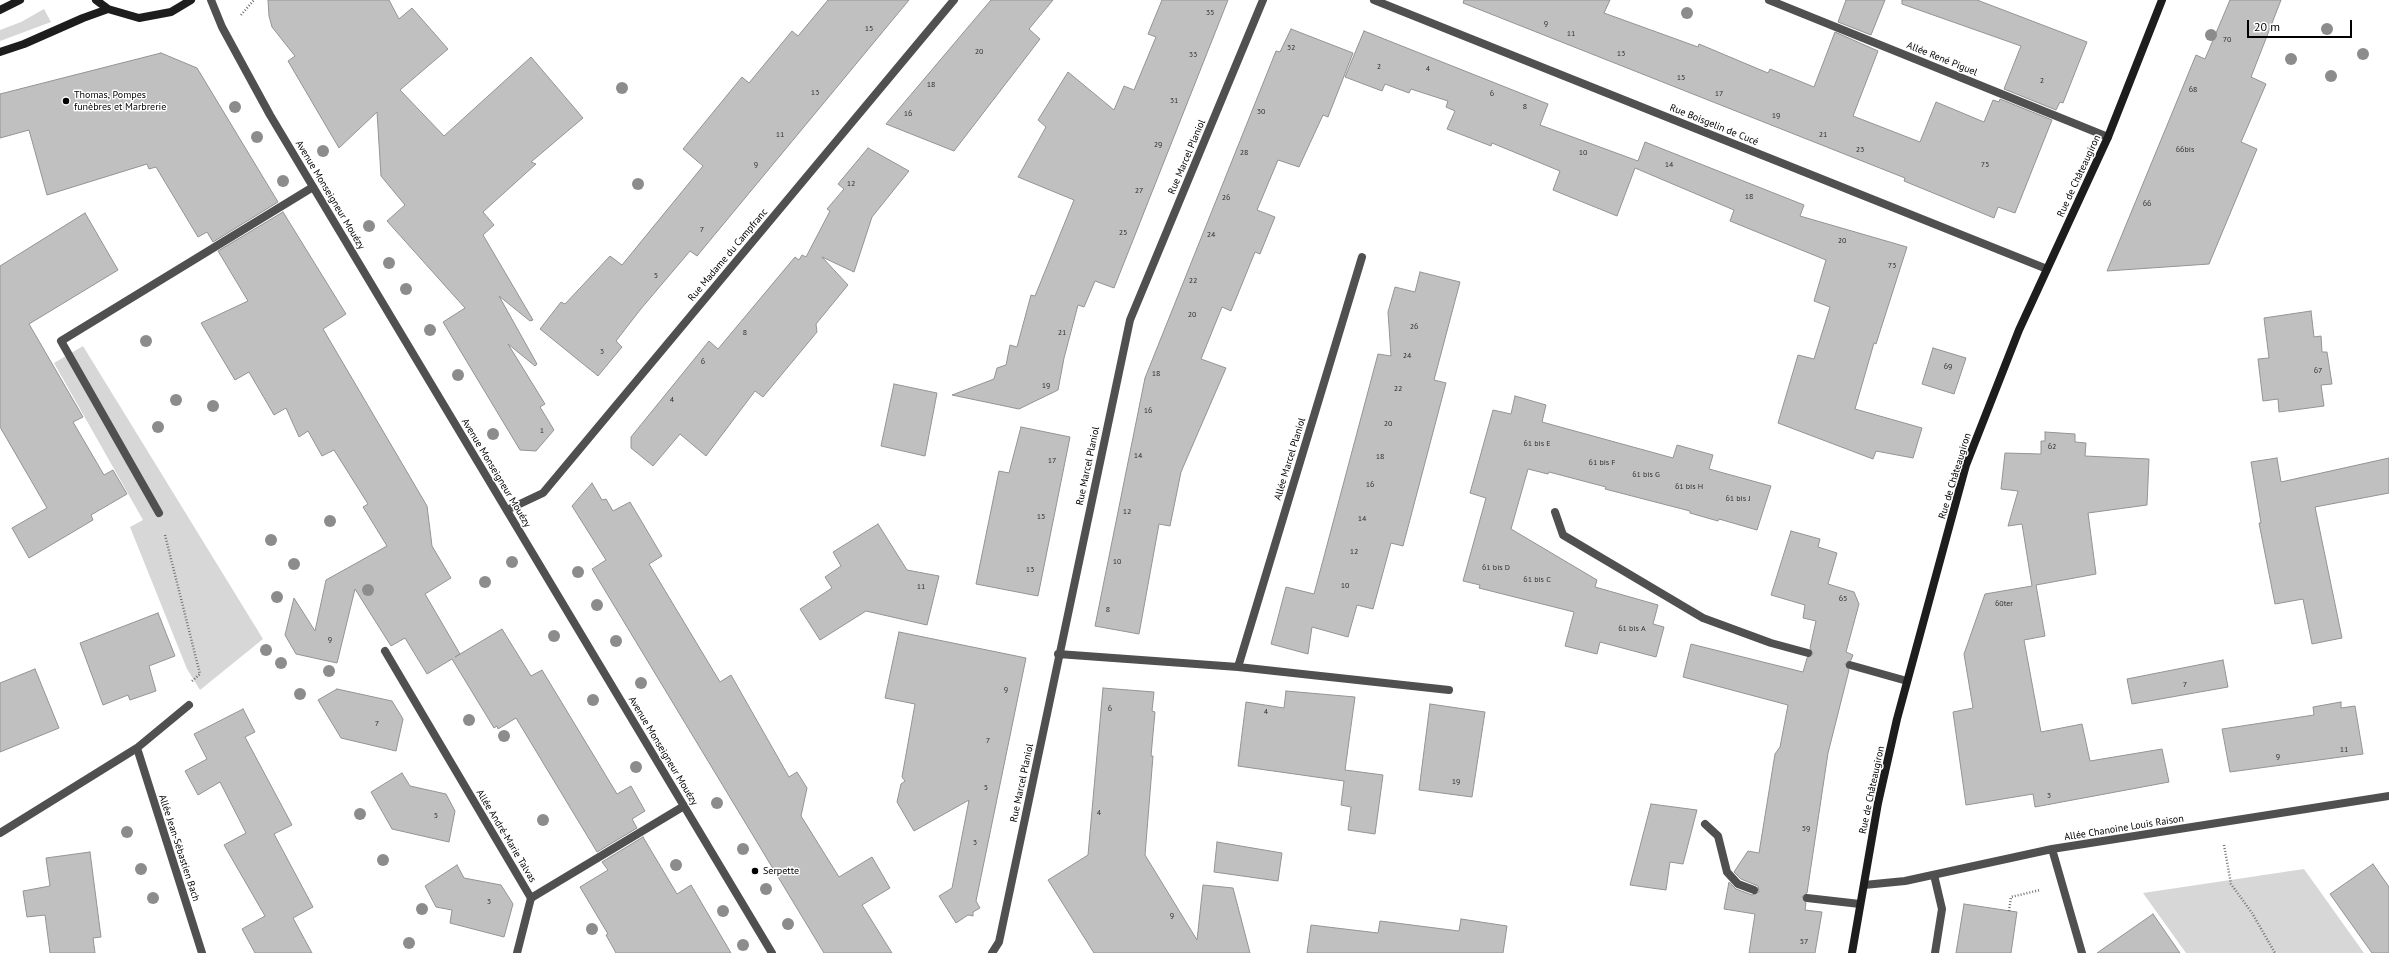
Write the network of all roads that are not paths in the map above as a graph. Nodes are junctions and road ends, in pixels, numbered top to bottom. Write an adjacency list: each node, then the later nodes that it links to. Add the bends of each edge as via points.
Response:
1 (20, 0): 11 (main road)
2 (96, 0): 10 (main road)
3 (191, 0): 10 (main road, via 171,12 150,17 129,16)
4 (211, 0): 14 (street, Avenue Monseigneur Mouézy, via 222,27)
5 (954, 0): 17 (street, Rue Madame du Campfranc, via 542,493)
6 (1263, 0): 22 (street, Rue Marcel Planiol, via 1130,320)
7 (1374, 0): 16 (street, Rue Boisgelin de Cucé)
8 (1769, 0): 13 (street, Allée René Piguel)
9 (2163, 2): 13 (main road, Rue de Châteaugiron)
10 (108, 9): 12 (main road)
11 (0, 10)
12 (0, 52)
13 (2108, 137): 16 (main road, Rue de Châteaugiron)
14 (313, 187): 17 (street, Avenue Monseigneur Mouézy); 19 (street, via 61,341)
15 (1362, 257): 24 (street, Allée Marcel Planiol)
16 (2048, 269): 25 (main road, Rue de Châteaugiron, via 2019,330 1966,465)
17 (507, 510): 30 (street, Avenue Monseigneur Mouézy)
18 (1555, 512): 21 (street, via 1564,535 1703,618 1770,643)
19 (160, 513)
20 (385, 651): 37 (street, Allée André-Marie Talvas)
21 (1808, 653)
22 (1058, 654): 24 (street); 43 (street, Rue Marcel Planiol, via 999,942)
23 (1850, 665): 25 (street)
24 (1238, 667): 26 (street)
25 (1907, 681): 35 (main road, Rue de Châteaugiron, via 1878,803)
26 (1448, 690)
27 (189, 705): 28 (street)
28 (137, 748): 32 (street); 40 (street, Allée Jean-Sébastien Bach)
29 (2389, 796): 33 (street, Allée Chanoine Louis Raison)
30 (684, 806): 37 (street, Allée André-Marie Talvas); 42 (street, Avenue Monseigneur Mouézy)
31 (1705, 824): 36 (street, via 1718,836 1728,872 1738,884)
32 (0, 833)
33 (2052, 849): 34 (street, Allée Chanoine Louis Raison); 46 (street)
34 (1934, 875): 35 (street, Allée Chanoine Louis Raison); 45 (street, via 1942,909)
35 (1864, 885): 39 (main road, Rue de Châteaugiron)
36 (1754, 890)
37 (531, 898): 41 (street)
38 (1806, 898): 39 (street)
39 (1860, 904): 44 (main road, Rue de Châteaugiron)
40 (202, 953)
41 (517, 953)
42 (772, 953)
43 (992, 953)
44 (1852, 953)
45 (1935, 953)
46 (2082, 953)

